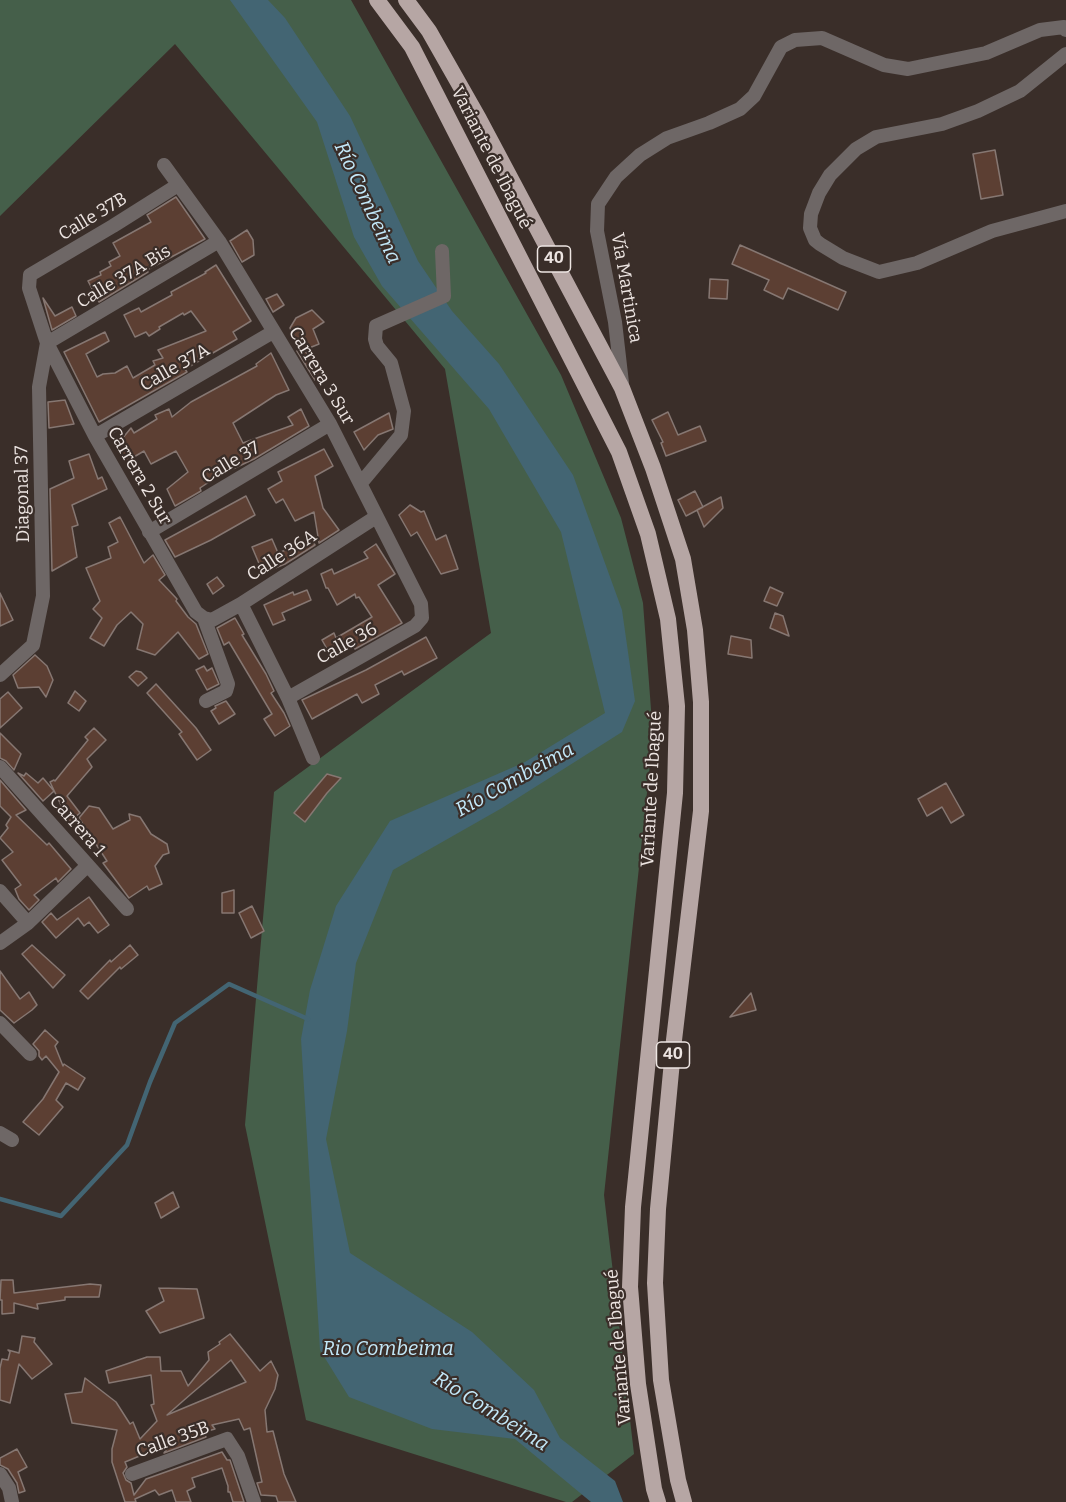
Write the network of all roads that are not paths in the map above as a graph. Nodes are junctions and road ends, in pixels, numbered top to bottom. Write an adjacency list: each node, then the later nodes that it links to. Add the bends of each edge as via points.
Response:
1 (377, 0): 36 (highway, Variante de Ibagué / 40, via 412,47 619,452 648,534 668,619 677,706 675,793 633,1207 630,1287 638,1384)
2 (406, 0): 13 (highway, Variante de Ibagué / 40, via 429,31 479,119)
3 (1066, 30): 13 (street, Vía Martinica, via 1040,30 986,53 908,69 884,64 822,38 795,40 781,47 754,96 740,109 667,138 640,155 616,177 598,204 597,231 615,322)
4 (1066, 54): 7 (street, via 1020,91 978,111 942,124 876,137 856,149 830,175 819,193 810,228 820,244 879,272 917,263 992,231)
5 (164, 165): 6 (street, Carrera 3 Sur)
6 (178, 185): 8 (street, Carrera 3 Sur); 10 (street, Calle 37B, via 30,275)
7 (1066, 211)
8 (219, 241): 11 (street, Carrera 3 Sur); 12 (street, Calle 37A Bis)
9 (442, 251): 16 (street, via 444,296 376,326 377,346 391,363 404,411 401,435)
10 (29, 280): 12 (street, Carrera 2 Sur)
11 (273, 332): 14 (street, Carrera 3 Sur); 15 (street, Calle 37A)
12 (47, 343): 15 (street, Carrera 2 Sur); 22 (street, Diagonal 37, via 39,387 43,596 33,645)
13 (622, 388): 39 (highway, Variante de Ibagué / 40, via 683,559 695,630 701,702 701,811 674,1040 655,1283 661,1380)
14 (330, 424): 16 (street, Carrera 3 Sur); 18 (street, Calle 37)
15 (94, 436): 18 (street, Carrera 2 Sur)
16 (361, 483): 17 (street, Carrera 3 Sur)
17 (376, 516): 19 (street, Calle 36A); 21 (street, Carrera 3 Sur, via 421,604)
18 (149, 532): 20 (street, Carrera 2 Sur, via 196,612)
19 (241, 604): 20 (street, Calle 36A, via 212,620); 23 (street)
20 (204, 618): 24 (street, Carrera 2 Sur, via 228,684 225,691)
21 (422, 618): 23 (street, Calle 36, via 415,626)
22 (0, 675)
23 (288, 698): 25 (street)
24 (206, 701)
25 (313, 758)
26 (0, 767): 27 (street, Carrera 1)
27 (87, 866): 29 (street, Carrera 1); 30 (street)
28 (0, 891): 30 (street)
29 (127, 909)
30 (28, 923): 31 (street)
31 (0, 943)
32 (0, 1023): 33 (street)
33 (30, 1054)
34 (0, 1474): 37 (street)
35 (132, 1474): 38 (street, Calle 35B, via 227,1439 238,1456)
36 (656, 1495)
37 (12, 1502)
38 (254, 1502)
39 (684, 1502)

